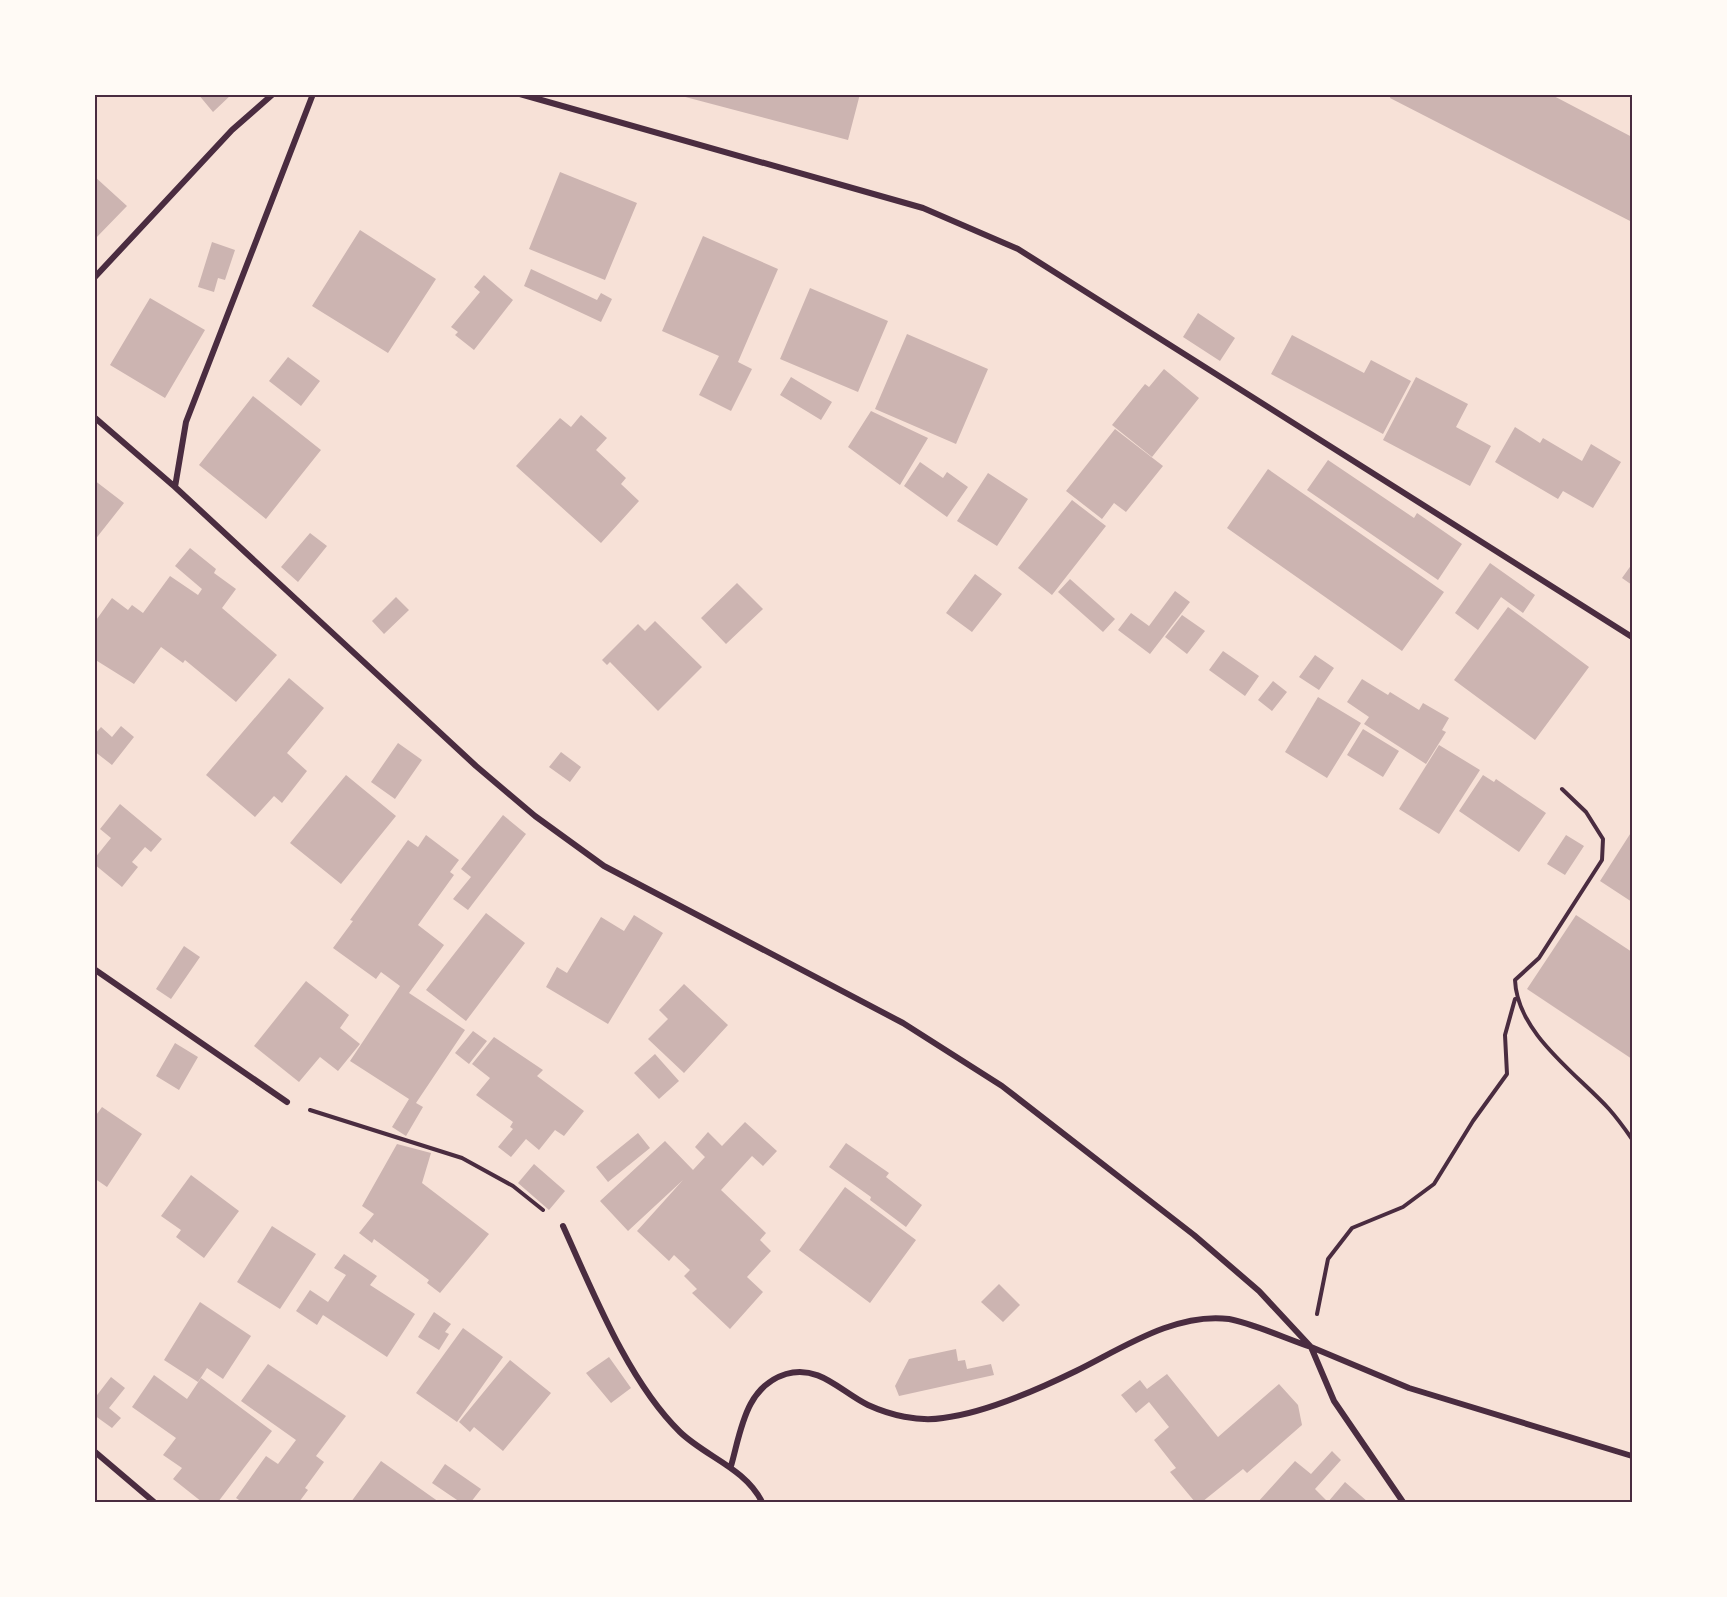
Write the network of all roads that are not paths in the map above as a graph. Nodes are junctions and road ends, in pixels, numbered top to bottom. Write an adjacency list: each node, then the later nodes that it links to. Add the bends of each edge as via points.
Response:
1 (273, 94): 4 (street, via 232,130)
2 (313, 94): 6 (street, via 186,422)
3 (520, 94): 7 (street, via 923,208 1018,249)
4 (94, 278)
5 (94, 417): 6 (street)
6 (175, 486): 11 (street, via 467,758 535,816 604,866 903,1023 1002,1086 1194,1235 1259,1291)
7 (1632, 637)
8 (94, 969): 9 (street)
9 (287, 1102)
10 (563, 1226): 14 (street, via 601,1309 644,1387 681,1432)
11 (1311, 1347): 13 (street, via 1409,1388); 14 (street, via 1229,1319 1189,1321 973,1413 940,1419 899,1416 866,1404 813,1372 788,1373 766,1383 748,1406); 17 (street, via 1334,1401)
12 (94, 1451): 15 (street)
13 (1632, 1456)
14 (731, 1467): 16 (street)
15 (154, 1503)
16 (762, 1503)
17 (1403, 1503)

